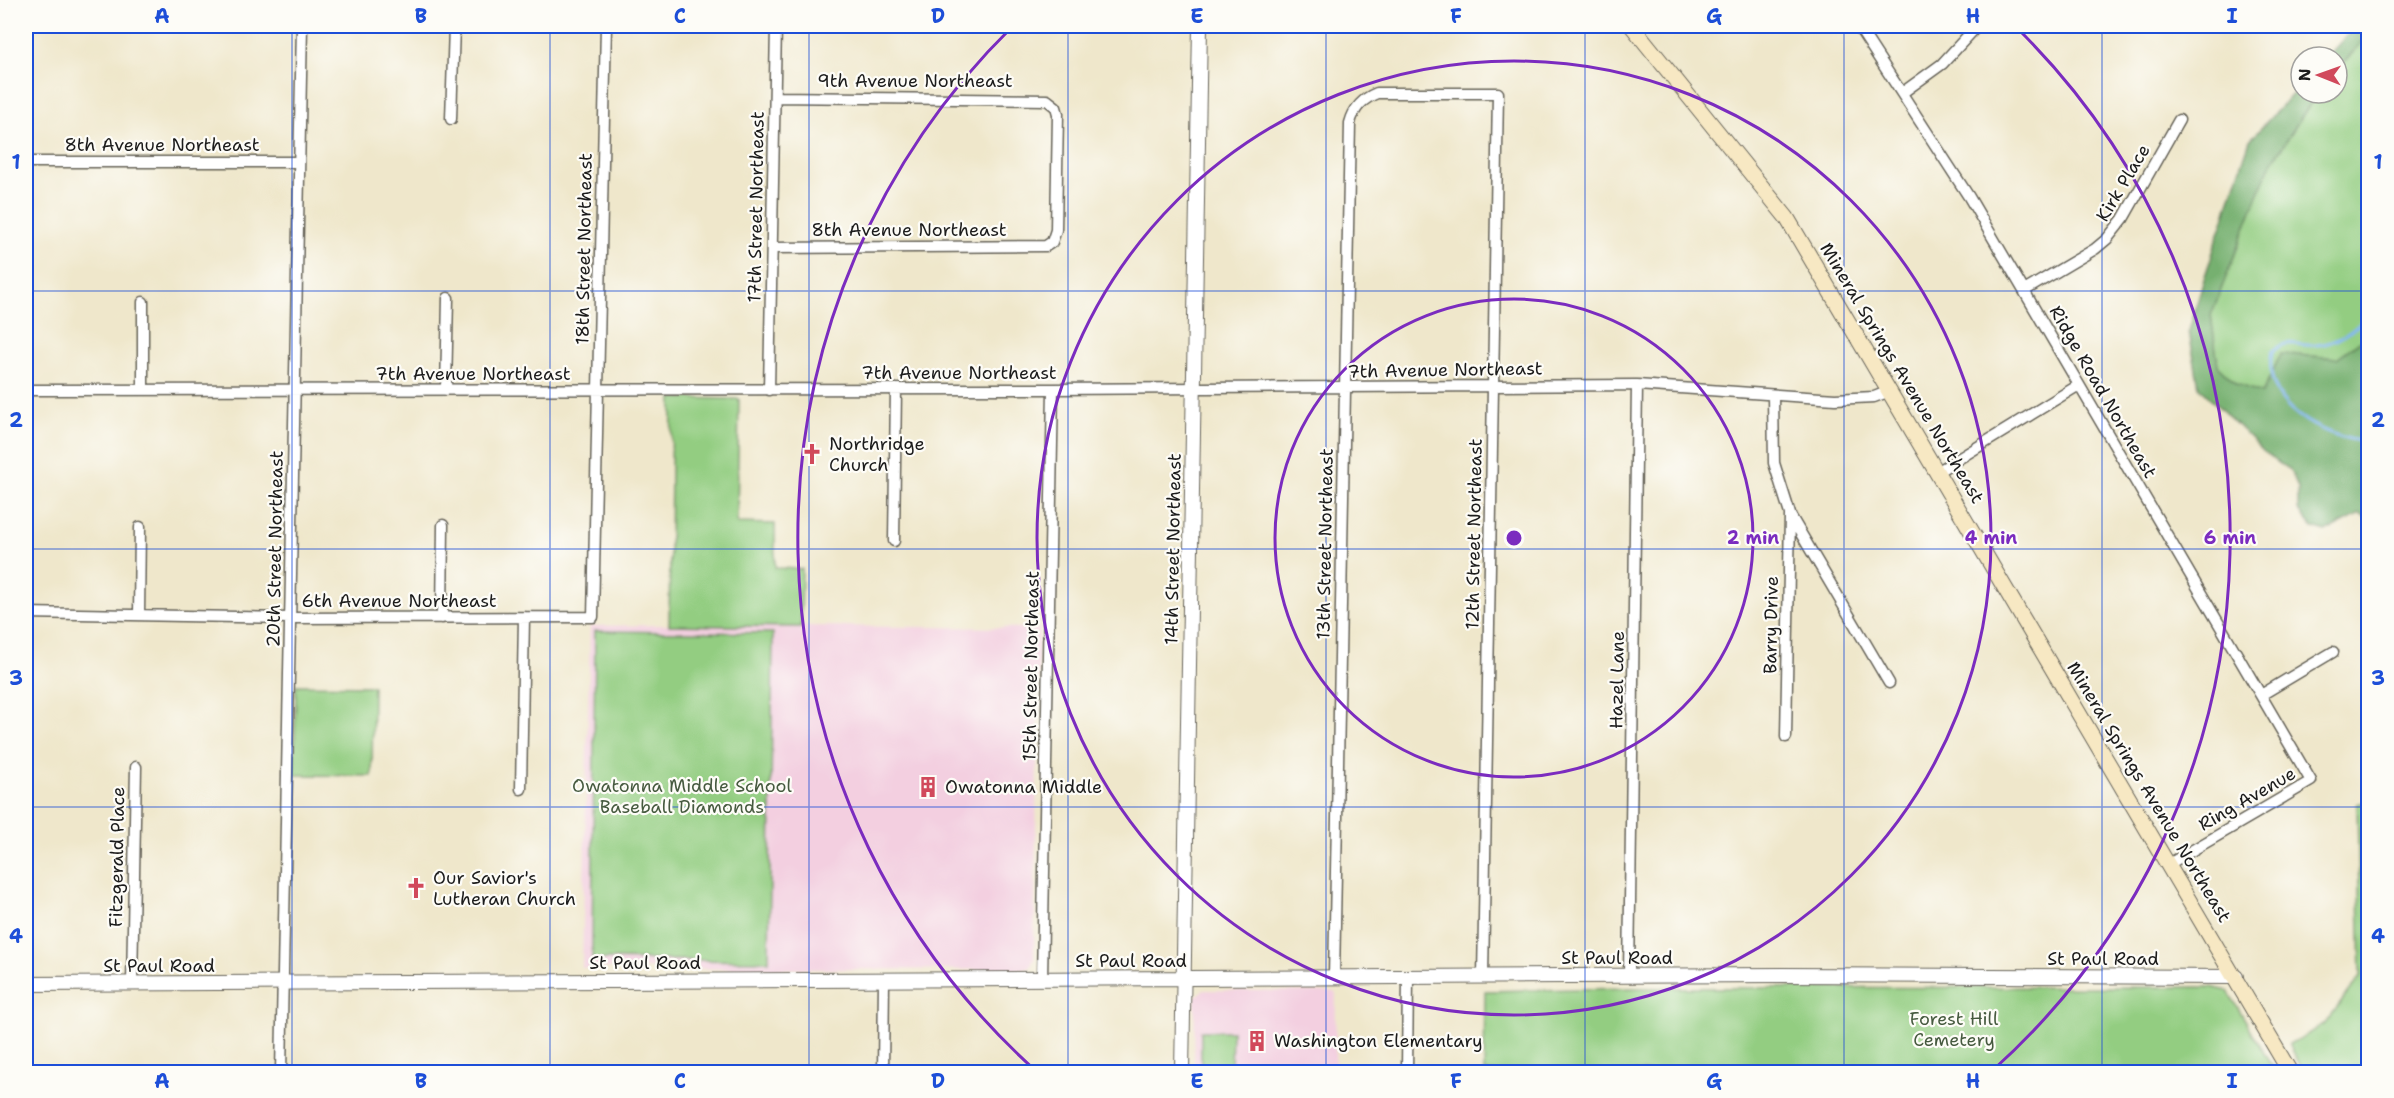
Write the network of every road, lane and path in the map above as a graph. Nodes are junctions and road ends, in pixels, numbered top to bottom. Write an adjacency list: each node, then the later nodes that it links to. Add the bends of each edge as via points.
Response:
1 (302, 26): 15 (street, 20th Street Northeast)
2 (454, 26): 12 (street)
3 (606, 26): 31 (street, 18th Street Northeast)
4 (776, 26): 10 (street, 17th Street Northeast)
5 (1200, 26): 24 (street, 14th Street Northeast)
6 (1632, 26): 34 (main road, Mineral Springs Avenue Northeast, via 1787,218)
7 (1858, 26): 9 (street, Ridge Road Northeast)
8 (1977, 26): 9 (street, via 1942,64)
9 (1902, 93): 18 (street, Ridge Road Northeast)
10 (775, 98): 16 (street, 9th Avenue Northeast, via 1041,98 1053,104 1058,114 1056,230); 17 (street, 17th Street Northeast)
11 (1354, 111): 23 (street, 12th Street Northeast, via 1363,100 1377,93 1498,93); 25 (street, 13th Street Northeast, via 1350,123)
12 (451, 119)
13 (2179, 120): 18 (street, Kirk Place, via 2107,239)
14 (26, 162): 15 (street, 8th Avenue Northeast)
15 (299, 162): 29 (street, 20th Street Northeast)
16 (1046, 246): 17 (street, 8th Avenue Northeast)
17 (772, 248): 32 (street, 17th Street Northeast)
18 (2024, 291): 22 (street, Ridge Road Northeast)
19 (448, 298): 30 (street)
20 (143, 302): 28 (street)
21 (1637, 385): 23 (street, 7th Avenue Northeast); 35 (street, 7th Avenue Northeast); 55 (street, Hazel Lane)
22 (2079, 385): 36 (street); 49 (street, Ridge Road Northeast)
23 (1493, 387): 25 (street, 7th Avenue Northeast); 57 (street, 12th Street Northeast)
24 (1194, 388): 25 (street, 7th Avenue Northeast); 26 (street, 7th Avenue Northeast); 59 (street, 14th Street Northeast)
25 (1345, 388): 60 (street, 13th Street Northeast)
26 (1053, 389): 33 (street, 7th Avenue Northeast); 61 (street, 15th Street Northeast)
27 (26, 390): 28 (street, 7th Avenue Northeast)
28 (143, 390): 29 (street, 7th Avenue Northeast)
29 (294, 390): 30 (street, 7th Avenue Northeast); 45 (street, 20th Street Northeast)
30 (446, 390): 31 (street, 7th Avenue Northeast)
31 (598, 390): 32 (street, 7th Avenue Northeast); 44 (street, 18th Street Northeast)
32 (769, 390): 33 (street, 7th Avenue Northeast)
33 (897, 390): 40 (street)
34 (1890, 391): 35 (street, 7th Avenue Northeast, via 1874,398); 36 (main road, Mineral Springs Avenue Northeast)
35 (1773, 396): 37 (street, Barry Drive, via 1774,463)
36 (1937, 472): 54 (main road, Mineral Springs Avenue Northeast)
37 (1790, 514): 48 (street, Barry Drive); 50 (street, Barry Drive)
38 (443, 525): 46 (street)
39 (140, 527): 42 (street)
40 (894, 541)
41 (26, 613): 42 (street, 6th Avenue Northeast)
42 (139, 615): 45 (street, 6th Avenue Northeast)
43 (524, 617): 44 (street, 6th Avenue Northeast); 46 (street, 6th Avenue Northeast); 53 (street)
44 (592, 617)
45 (290, 618): 46 (street, 6th Avenue Northeast); 63 (street, 20th Street Northeast)
46 (442, 618)
47 (2333, 652): 49 (street)
48 (1889, 683)
49 (2261, 695): 52 (street, Ridge Road Northeast)
50 (1786, 737)
51 (136, 767): 65 (street, Fitzgerald Place)
52 (2311, 781): 54 (street, Ring Avenue)
53 (521, 789)
54 (2169, 864): 58 (main road, Mineral Springs Avenue Northeast)
55 (1629, 976): 57 (street, St Paul Road); 58 (street, St Paul Road)
56 (1408, 977): 57 (street, St Paul Road); 60 (street, St Paul Road); 69 (street)
57 (1483, 977)
58 (2236, 977): 70 (main road, Mineral Springs Avenue Northeast)
59 (1184, 978): 60 (street, St Paul Road); 61 (street, St Paul Road); 68 (street, 14th Street Northeast)
60 (1334, 978)
61 (1042, 979): 62 (street, St Paul Road)
62 (884, 980): 63 (street, St Paul Road); 67 (street)
63 (282, 983): 65 (street, St Paul Road); 66 (street, 20th Street Northeast)
64 (26, 984): 65 (street, St Paul Road)
65 (132, 984)
66 (281, 1072)
67 (883, 1072)
68 (1182, 1072)
69 (1407, 1072)
70 (2290, 1072)

